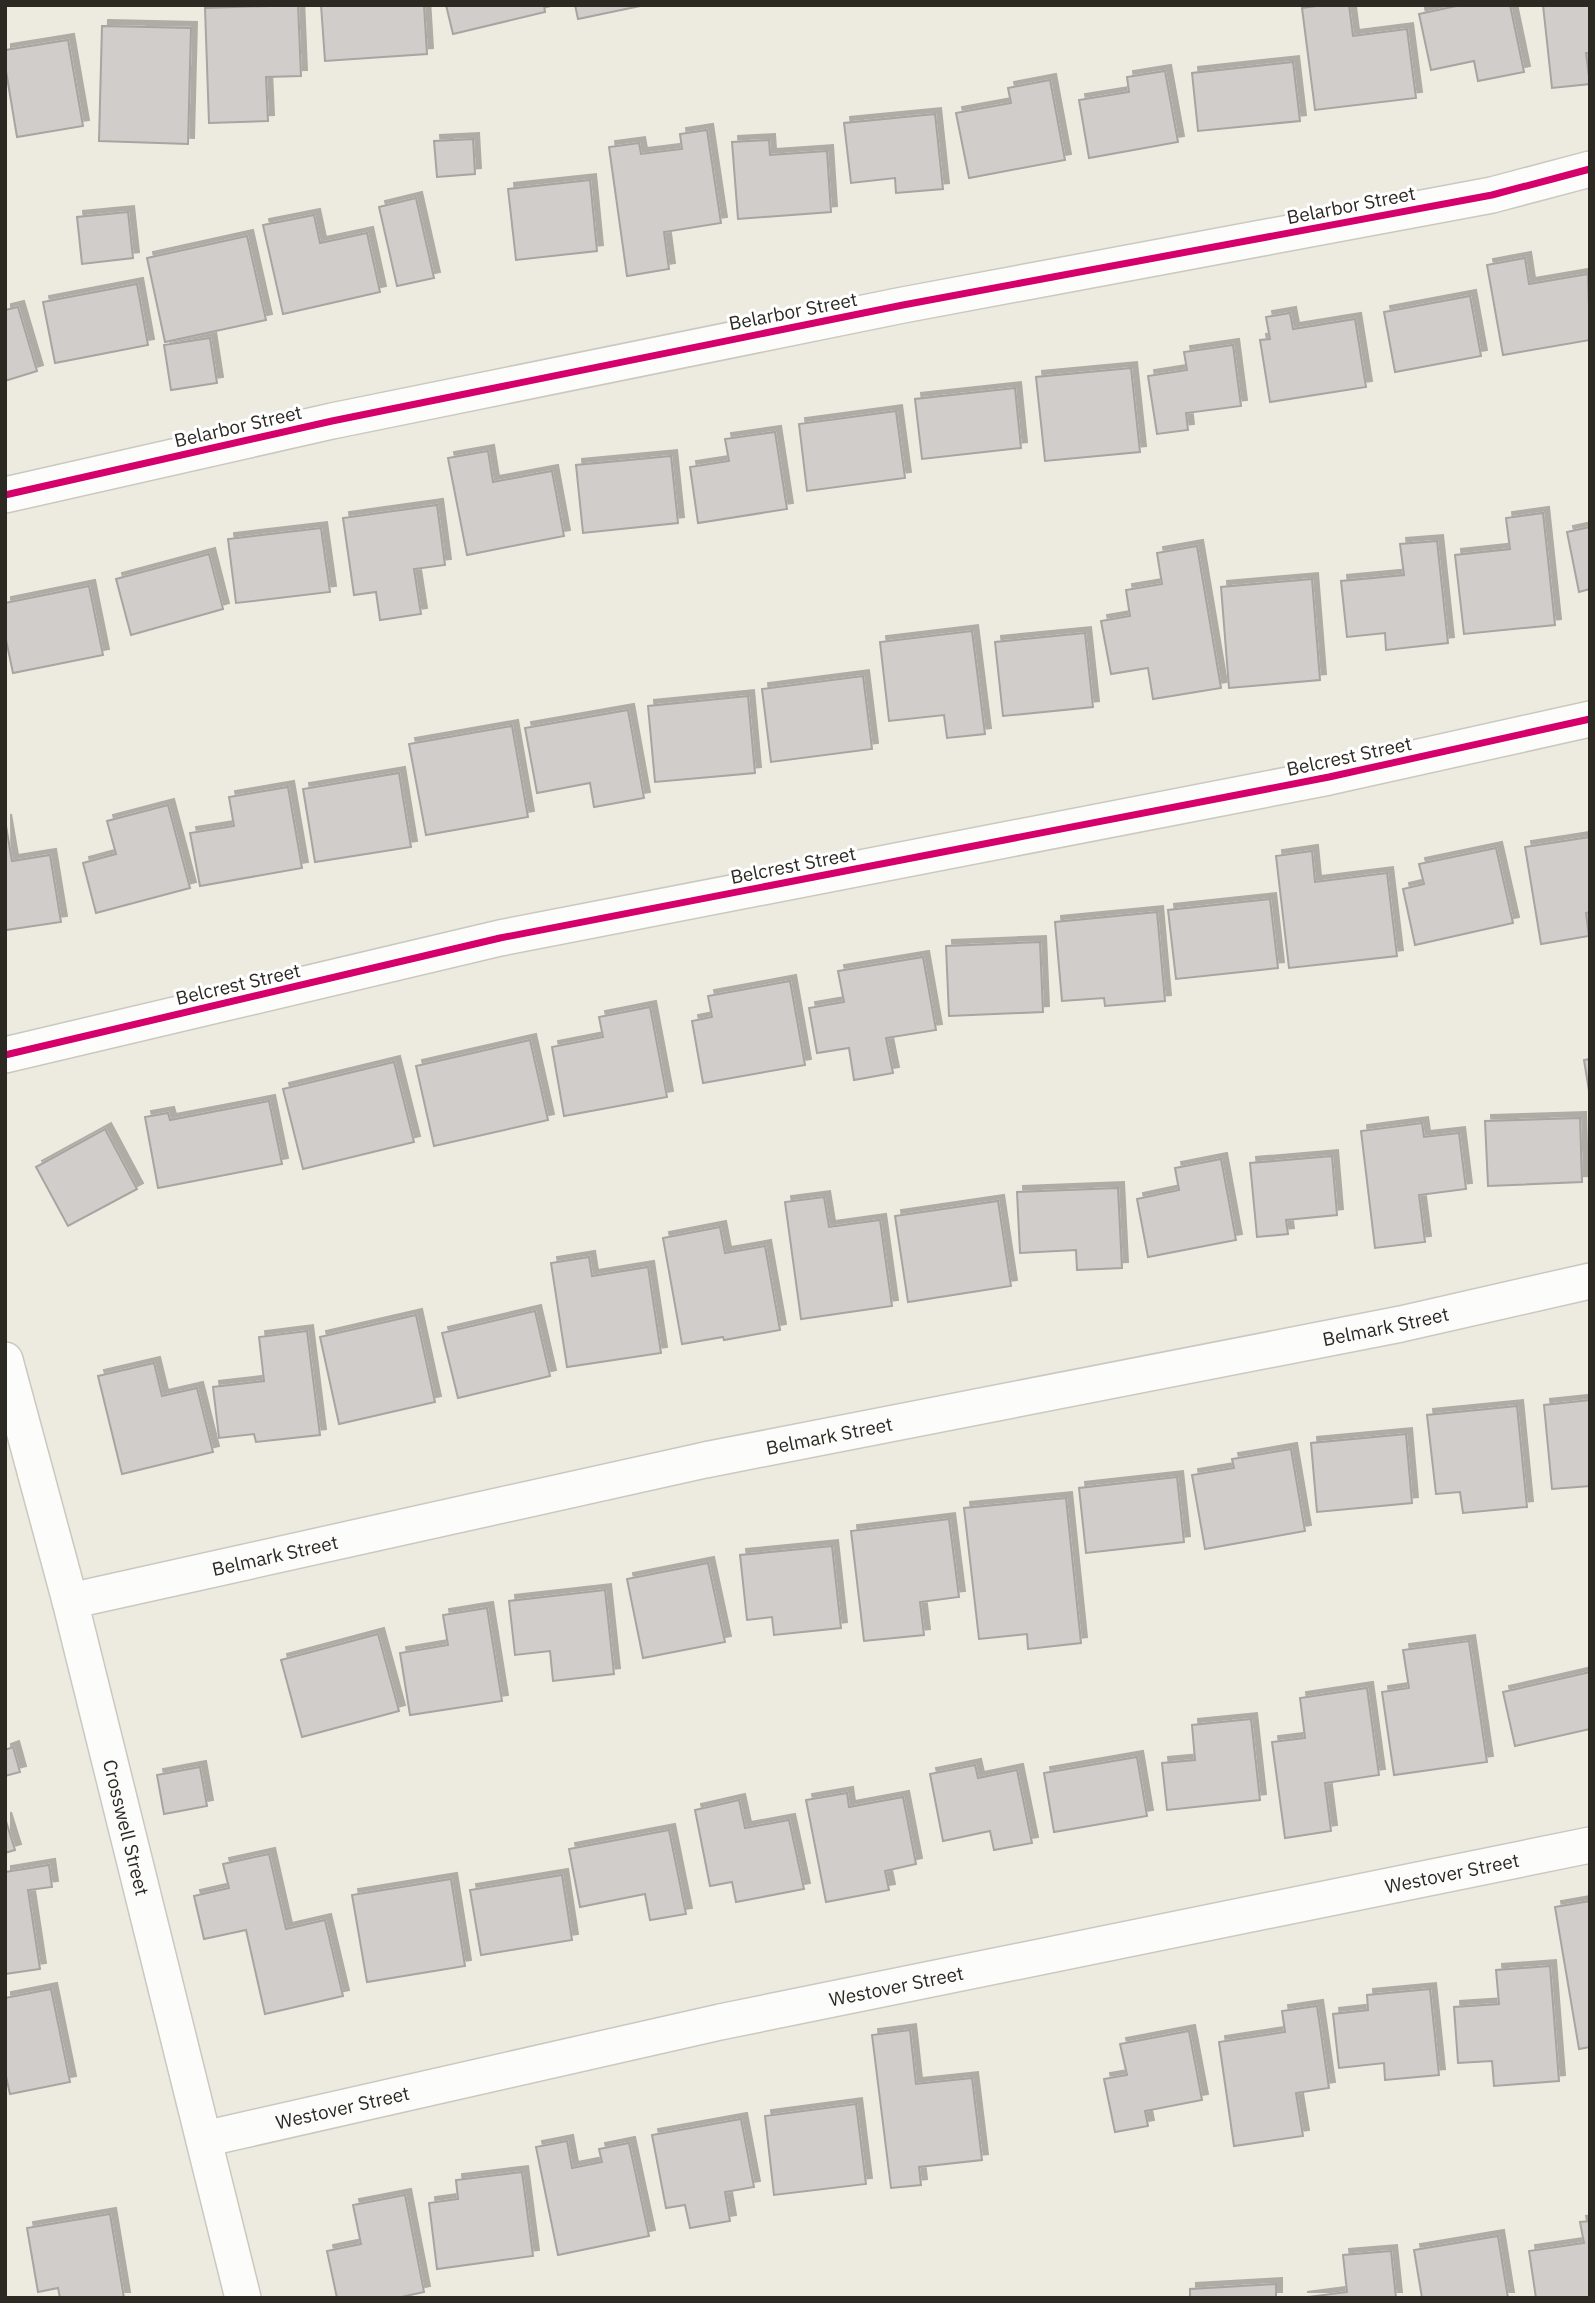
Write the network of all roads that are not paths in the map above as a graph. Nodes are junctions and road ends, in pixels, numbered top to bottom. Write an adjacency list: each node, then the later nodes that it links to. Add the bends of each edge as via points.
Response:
1 (1590, 169): 2 (street, Belarbor Street, via 1492,194 903,305 331,421)
2 (5, 495)
3 (1590, 719): 4 (street, Belcrest Street, via 1329,778 500,938)
4 (5, 1055)
5 (1590, 1281): 7 (street, Belmark Street, via 1401,1324 705,1460)
6 (5, 1360): 7 (street, Crosswell Street)
7 (70, 1601): 9 (street, Crosswell Street)
8 (1590, 1845): 9 (street, Westover Street, via 720,2022)
9 (204, 2139): 10 (street, Crosswell Street)
10 (243, 2298)

